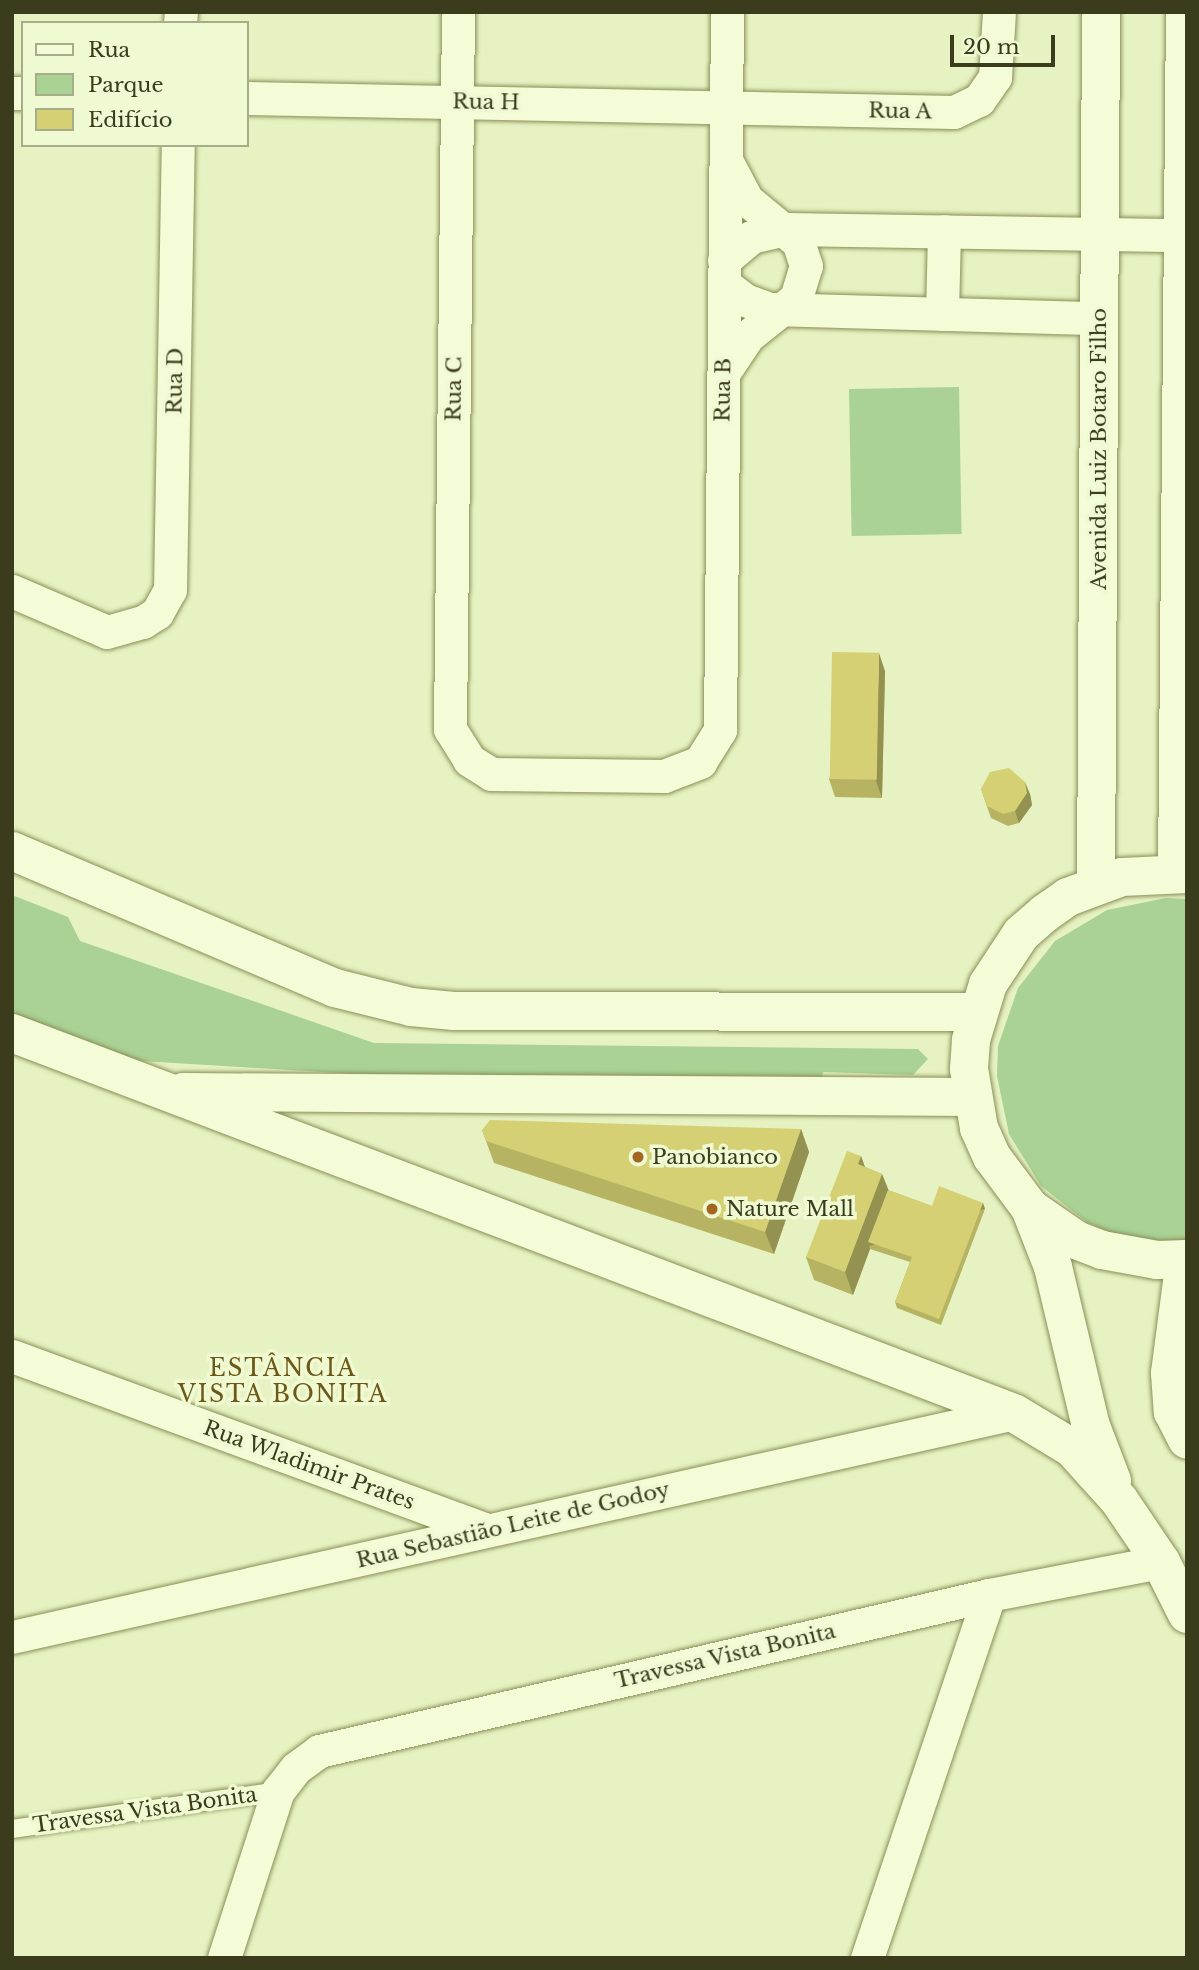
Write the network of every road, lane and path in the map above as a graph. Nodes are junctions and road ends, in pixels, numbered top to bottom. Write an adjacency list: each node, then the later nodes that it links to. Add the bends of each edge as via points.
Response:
1 (458, 12): 7 (street, Rua C)
2 (727, 12): 8 (street, Rua B)
3 (999, 12): 8 (street, Rua A, via 995,77 979,100 963,109)
4 (1101, 12): 13 (main road, Avenida Luiz Botaro Filho)
5 (1185, 12): 14 (main road)
6 (248, 98): 7 (street, Rua H)
7 (459, 102): 8 (street, Rua H); 21 (street, Rua C, via 450,729 469,760 499,775 664,776)
8 (726, 107): 10 (street, Rua B)
9 (178, 147): 20 (street, Rua D, via 170,590 157,613 130,629 107,632)
10 (725, 156): 11 (street, via 747,200); 15 (street, Rua B)
11 (787, 229): 12 (street); 15 (street, via 751,237); 16 (street, via 802,250 806,266 800,291)
12 (944, 231): 13 (street); 17 (street)
13 (1100, 233): 14 (street); 18 (main road, Avenida Luiz Botaro Filho)
14 (1184, 235): 23 (main road)
15 (724, 272): 16 (street, via 745,300); 19 (street, Rua B)
16 (783, 309): 17 (street); 19 (street, via 748,336)
17 (942, 314): 18 (street)
18 (1099, 318): 24 (main road, Avenida Luiz Botaro Filho)
19 (724, 372): 21 (street, Rua B, via 720,730)
20 (12, 591)
21 (700, 762)
22 (12, 851): 25 (main road, via 335,988 387,1003 454,1011)
23 (1182, 874): 24 (main road, via 1122,877)
24 (1096, 885): 25 (main road, via 1068,897 1021,934 992,975)
25 (977, 1012): 28 (main road, via 969,1069)
26 (12, 1033): 27 (main road)
27 (156, 1091): 28 (main road); 32 (main road)
28 (972, 1097): 29 (main road, via 992,1157)
29 (1030, 1208): 30 (main road, via 1076,1240 1102,1250 1157,1260); 34 (main road, via 1053,1267 1091,1426)
30 (1186, 1259): 33 (main road, via 1170,1373 1173,1412)
31 (12, 1356): 35 (street, Rua Wladimir Prates)
32 (1014, 1413): 34 (main road, via 1072,1448); 35 (street, Rua Sebastião Leite de Godoy)
33 (1187, 1440)
34 (1119, 1500): 36 (main road)
35 (487, 1530): 39 (street, Rua Sebastião Leite de Godoy)
36 (1161, 1562): 37 (street, Travessa Vista Bonita); 38 (main road)
37 (989, 1595): 40 (street, Travessa Vista Bonita, via 333,1746); 43 (street)
38 (1187, 1614)
39 (12, 1637)
40 (287, 1779): 41 (lane, Travessa Vista Bonita); 42 (street)
41 (12, 1829)
42 (224, 1958)
43 (867, 1958)

